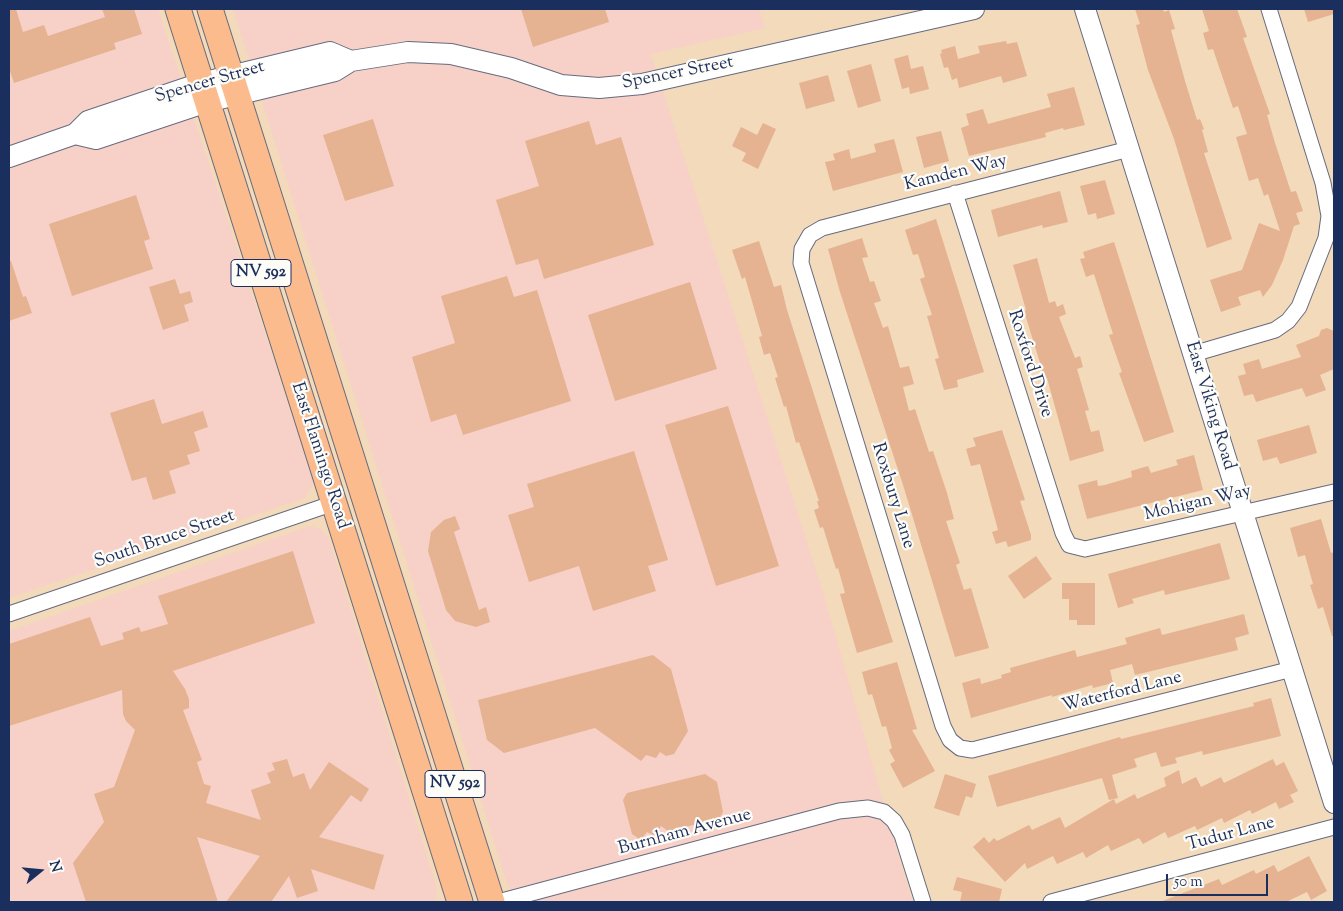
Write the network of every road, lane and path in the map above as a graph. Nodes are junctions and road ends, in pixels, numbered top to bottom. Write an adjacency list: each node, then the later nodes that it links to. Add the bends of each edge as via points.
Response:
1 (178, 9): 7 (main road, East Flamingo Road / NV 592)
2 (210, 9): 6 (main road, East Flamingo Road / NV 592)
3 (974, 9): 6 (street, Spencer Street, via 633,85 599,88 561,85 511,68 451,54 408,52 351,61 335,71)
4 (1084, 9): 8 (street, East Viking Road)
5 (1269, 9): 12 (street, via 1323,183 1330,216 1326,238 1299,307 1288,321 1275,330)
6 (234, 85): 7 (street, Spencer Street); 17 (main road, East Flamingo Road / NV 592)
7 (204, 93): 9 (street, Spencer Street, via 88,120 75,134); 13 (main road, East Flamingo Road / NV 592)
8 (1128, 149): 10 (street, Kamden Way); 12 (street, East Viking Road)
9 (9, 157)
10 (955, 193): 11 (street, Kamden Way, via 822,228 810,235); 18 (street, Roxford Drive)
11 (802, 249): 22 (street, Roxbury Lane, via 801,263 943,726 950,740)
12 (1193, 354): 16 (street, East Viking Road)
13 (315, 444): 15 (main road, East Flamingo Road / NV 592); 17 (main road, via 333,454 344,487)
14 (1334, 492): 16 (street, Mohigan Way)
15 (334, 503): 19 (main road, via 354,520 367,560); 20 (street, South Bruce Street); 25 (main road, East Flamingo Road / NV 592)
16 (1243, 514): 18 (street, Mohigan Way, via 1085,549); 21 (street, East Viking Road)
17 (370, 516): 19 (main road, East Flamingo Road / NV 592)
18 (1069, 545)
19 (386, 569): 26 (main road, East Flamingo Road / NV 592)
20 (9, 614)
21 (1292, 669): 22 (street, Waterford Lane, via 972,750); 23 (street, East Viking Road)
22 (960, 748)
23 (1334, 803)
24 (1334, 827): 29 (street, Tudur Lane)
25 (460, 902)
26 (492, 902)
27 (498, 902): 28 (street, Burnham Avenue, via 839,811 868,808 884,812 894,821 902,835)
28 (922, 902)
29 (1051, 902)

